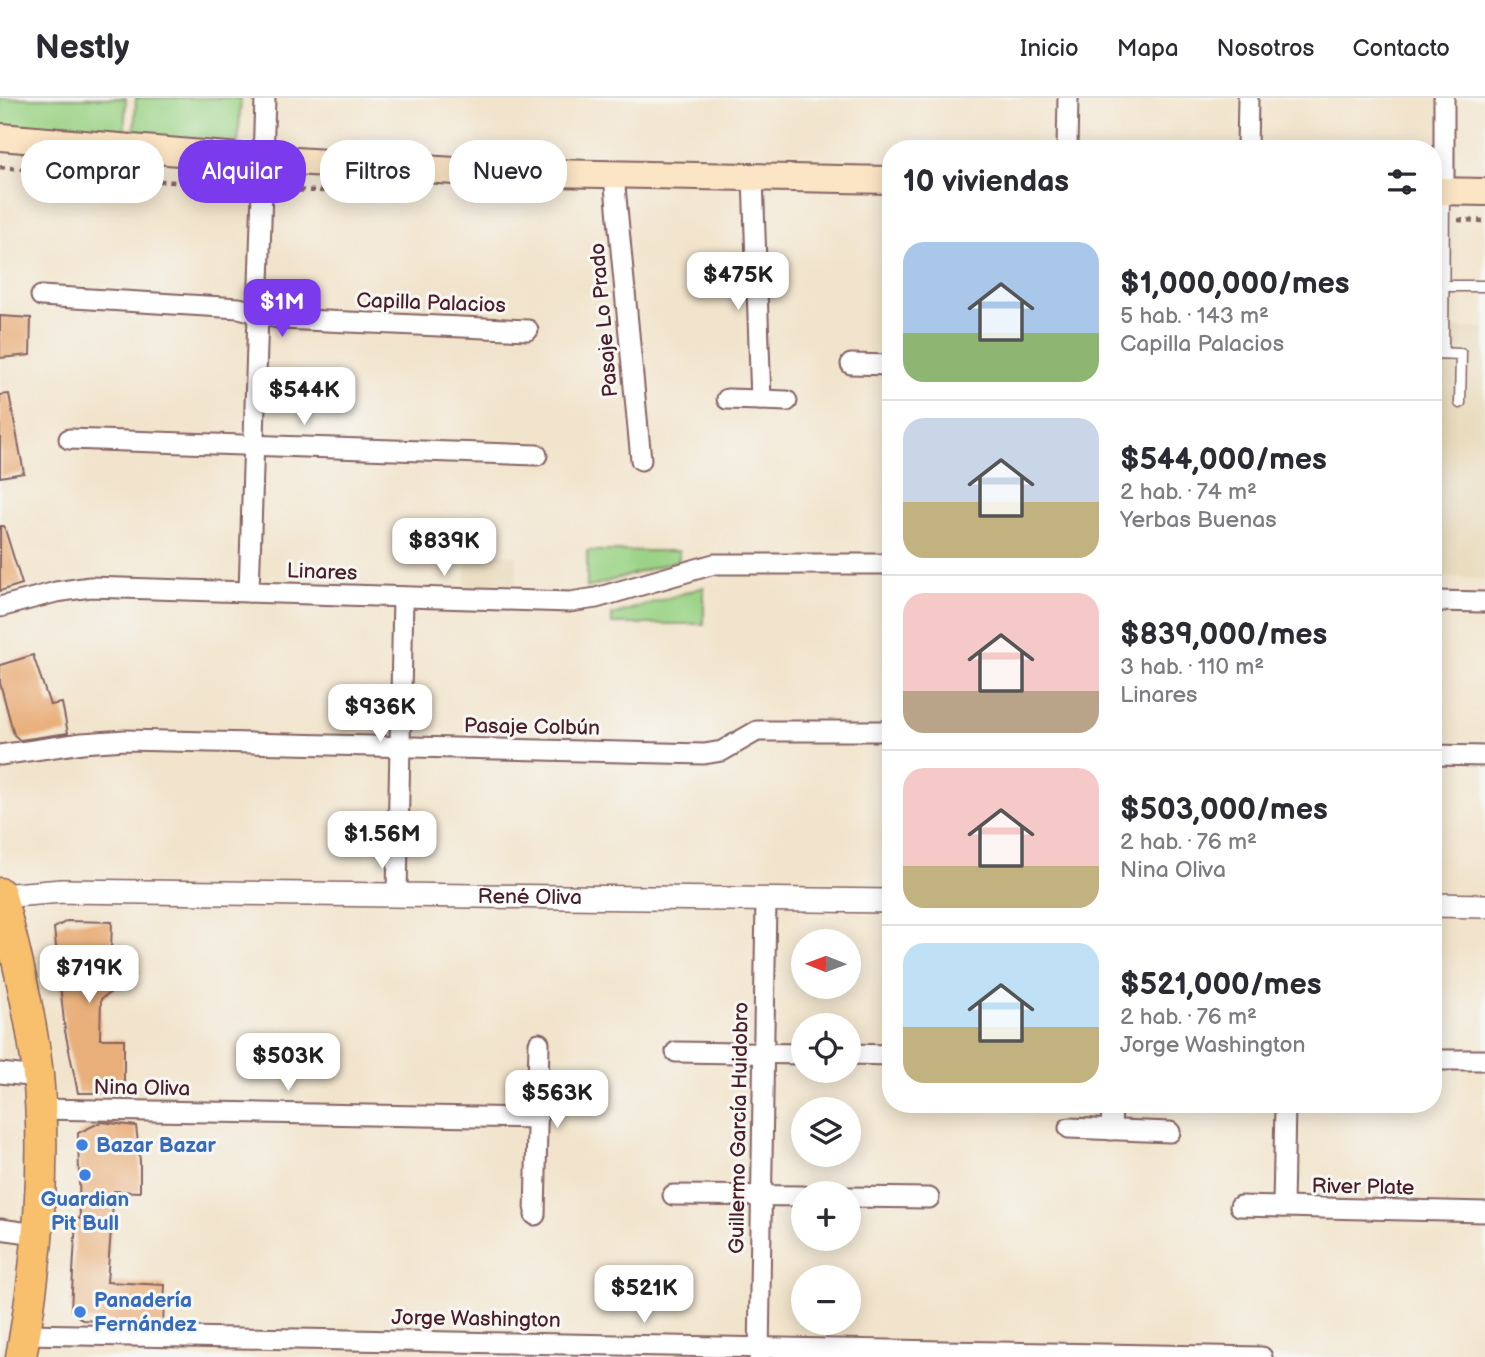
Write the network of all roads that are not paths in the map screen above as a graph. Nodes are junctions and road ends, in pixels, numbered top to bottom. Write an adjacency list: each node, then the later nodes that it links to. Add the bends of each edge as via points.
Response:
1 (265, 98): 6 (street)
2 (1068, 98): 7 (street)
3 (1248, 98): 8 (street)
4 (1444, 98): 9 (street)
5 (0, 137): 10 (main road)
6 (264, 140)
7 (1068, 140)
8 (1247, 140)
9 (1442, 140)
10 (178, 152)
11 (306, 161): 12 (main road)
12 (614, 176): 13 (main road); 35 (street, Pasaje Lo Prado)
13 (753, 178): 14 (main road); 29 (street)
14 (882, 180)
15 (1442, 191): 16 (main road)
16 (1485, 192)
17 (262, 203): 23 (street)
18 (1442, 248): 19 (lane)
19 (1444, 286): 20 (lane); 22 (lane)
20 (1485, 286)
21 (41, 296): 23 (street, Capilla Palacios, via 239,308)
22 (1442, 308)
23 (258, 313): 24 (street, Capilla Palacios, via 281,319); 33 (street)
24 (528, 330)
25 (1442, 353): 31 (lane, via 1461,354)
26 (851, 364): 27 (street)
27 (882, 365)
28 (727, 399): 29 (street)
29 (761, 400): 30 (street)
30 (787, 401)
31 (1460, 403)
32 (69, 439): 33 (street)
33 (254, 445): 34 (street); 37 (street)
34 (537, 454)
35 (641, 460)
36 (882, 564): 38 (street, Linares, via 714,564 570,602)
37 (249, 592): 38 (street, Linares); 41 (street, Linares, via 90,587)
38 (403, 597): 43 (street)
39 (1442, 601): 40 (street)
40 (1485, 602)
41 (0, 607)
42 (882, 731): 43 (street, Pasaje Colbún, via 757,731 722,751 704,754)
43 (400, 747): 44 (street, Pasaje Colbún, via 114,741); 47 (street)
44 (0, 755)
45 (1442, 755): 46 (street)
46 (1485, 756)
47 (397, 893): 48 (street, René Oliva, via 62,891); 49 (street, René Oliva)
48 (0, 895): 62 (main road)
49 (766, 900): 50 (street, René Oliva); 55 (street, Guillermo García Huidobro)
50 (882, 901)
51 (1442, 905): 52 (street)
52 (1485, 906)
53 (539, 1043): 66 (street)
54 (676, 1052): 55 (street)
55 (763, 1053): 56 (street); 71 (street, Guillermo García Huidobro)
56 (791, 1054)
57 (861, 1054): 58 (street)
58 (882, 1055)
59 (1442, 1060): 60 (street)
60 (1485, 1060)
61 (0, 1073): 62 (street)
62 (38, 1077): 63 (main road)
63 (39, 1109): 66 (street, Nina Oliva); 80 (main road)
64 (1112, 1113): 68 (street)
65 (1285, 1113): 76 (street)
66 (537, 1118): 78 (street)
67 (1069, 1128): 68 (street)
68 (1111, 1130): 69 (street)
69 (1170, 1132)
70 (673, 1195): 71 (street)
71 (761, 1196): 72 (street); 83 (street, Guillermo García Huidobro)
72 (791, 1196)
73 (861, 1197): 74 (street)
74 (929, 1198)
75 (1240, 1206): 76 (street, River Plate)
76 (1283, 1207): 77 (street, River Plate)
77 (1485, 1212)
78 (534, 1215)
79 (0, 1228): 80 (street)
80 (36, 1234): 81 (main road)
81 (23, 1345): 82 (street, Jorge Washington)
82 (356, 1348): 83 (street, Jorge Washington)
83 (759, 1352): 84 (street, Jorge Washington)
84 (1133, 1356): 85 (street, Jorge Washington)
85 (1262, 1357)

